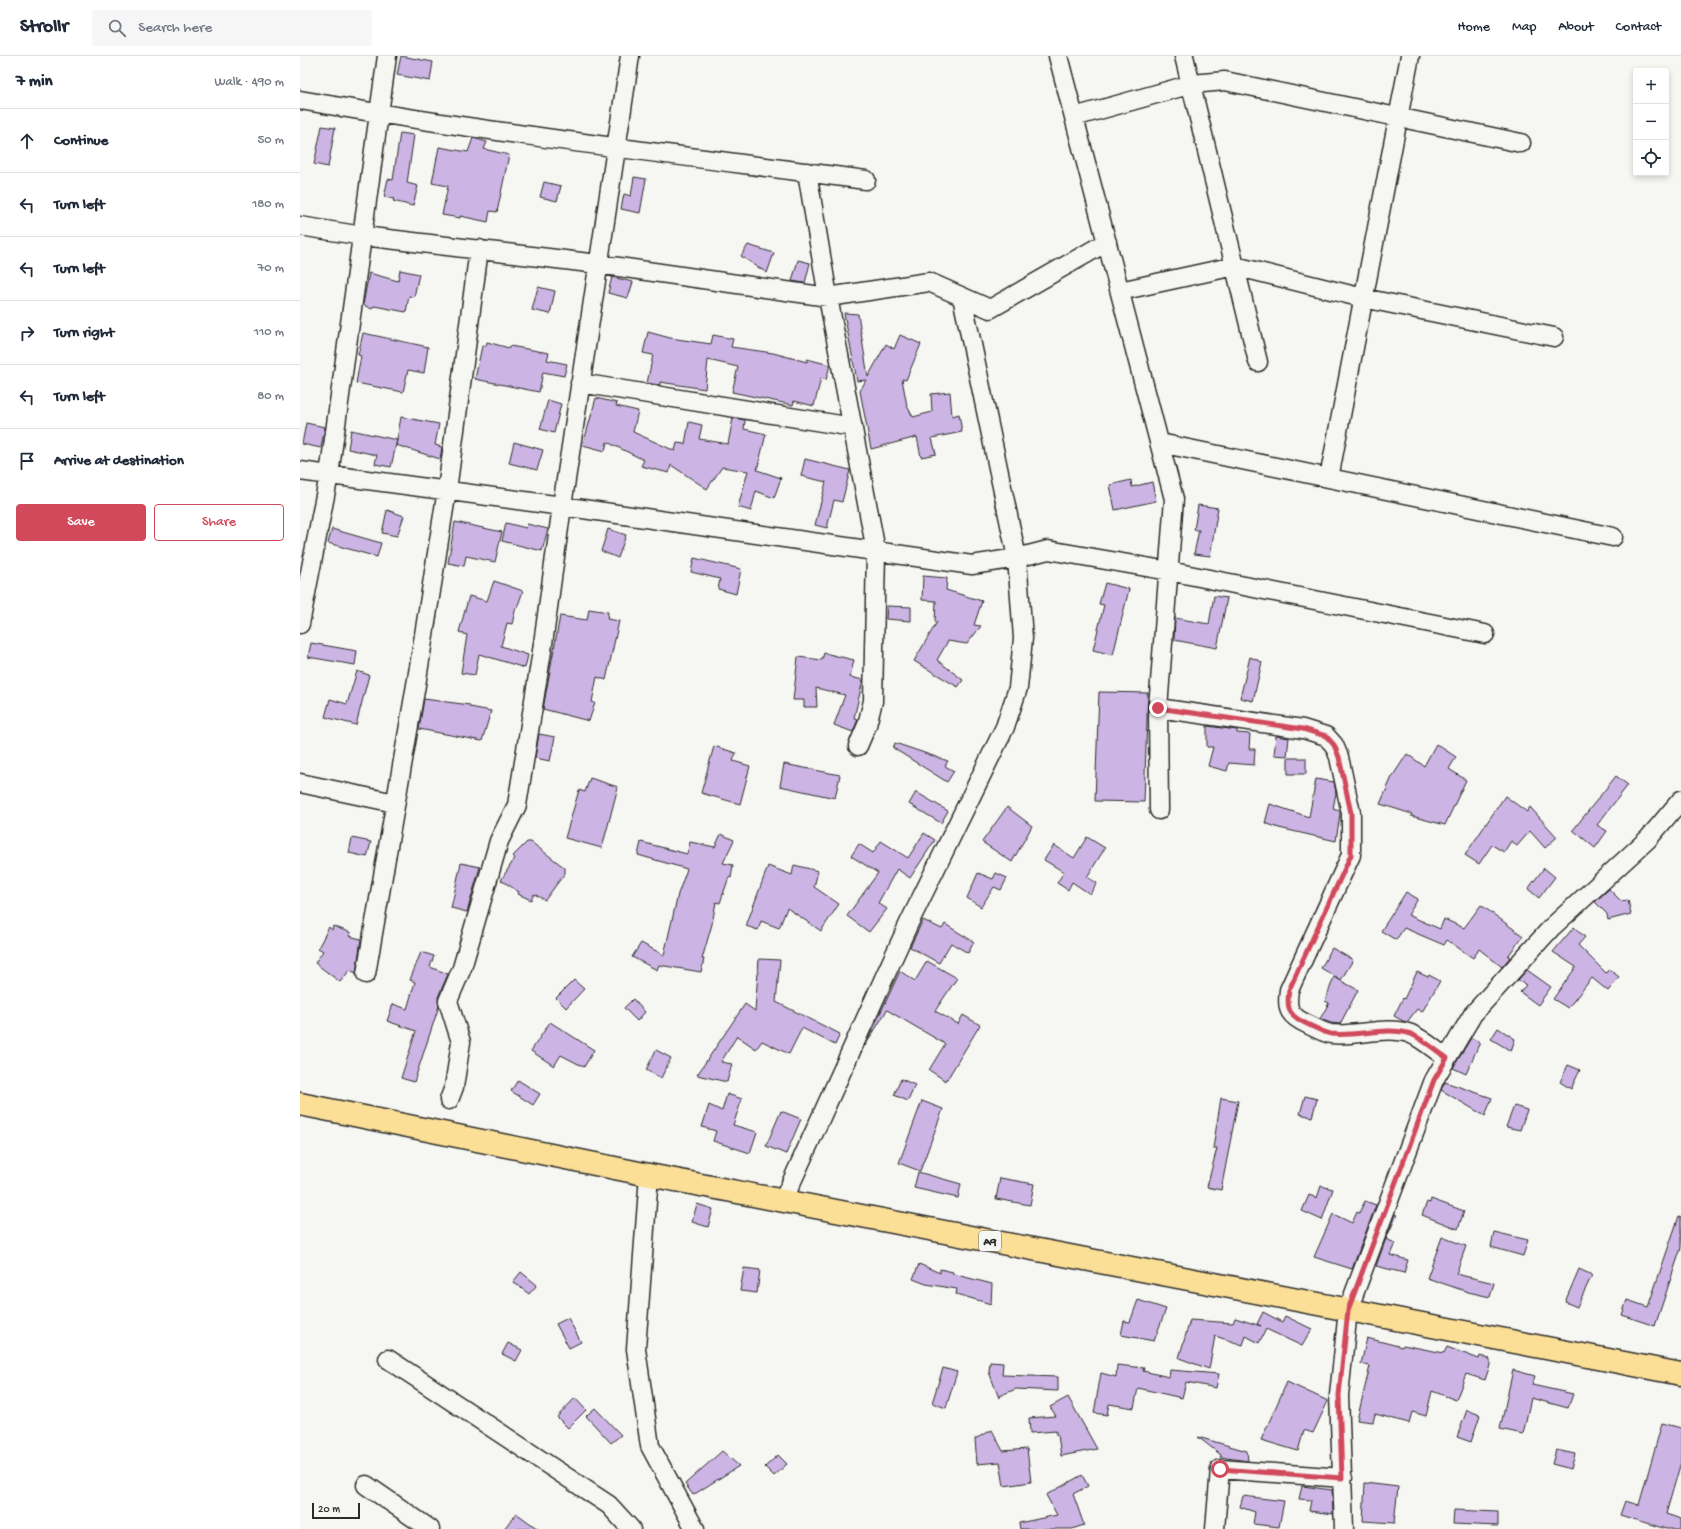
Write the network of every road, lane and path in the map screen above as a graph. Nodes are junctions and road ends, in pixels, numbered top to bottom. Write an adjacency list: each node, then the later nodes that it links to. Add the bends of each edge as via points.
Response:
1 (388, 56): 8 (street)
2 (630, 56): 12 (street)
3 (1058, 56): 10 (street)
4 (1184, 56): 6 (street)
5 (1410, 56): 9 (street)
6 (1192, 84): 9 (street, via 1226,81); 10 (street); 20 (street)
7 (300, 100): 8 (street)
8 (379, 114): 12 (street); 16 (street)
9 (1399, 116): 11 (street); 24 (street)
10 (1074, 117): 17 (street)
11 (1521, 143)
12 (616, 148): 13 (street); 19 (street)
13 (807, 172): 14 (street); 23 (street)
14 (866, 180)
15 (300, 226): 16 (street)
16 (362, 236): 18 (street); 31 (street)
17 (1107, 242): 21 (street); 22 (street, via 990,309)
18 (479, 249): 19 (street); 33 (street)
19 (598, 264): 23 (street); 27 (street)
20 (1235, 266): 21 (street); 24 (street); 26 (street)
21 (1120, 291): 29 (street)
22 (962, 297): 23 (street, via 928,282); 37 (street)
23 (828, 298): 28 (street)
24 (1364, 298): 25 (street); 32 (street)
25 (1554, 337)
26 (1258, 362)
27 (580, 383): 28 (street); 34 (street)
28 (853, 427): 36 (street)
29 (1160, 444): 32 (street); 38 (street, via 1174,500)
30 (300, 471): 31 (street)
31 (329, 475): 33 (street); 39 (street)
32 (1329, 478): 35 (street)
33 (447, 490): 34 (street); 45 (street)
34 (562, 506): 36 (street); 49 (street, via 517,804 499,841 462,968 448,1001 461,1042 454,1087)
35 (1613, 538)
36 (876, 551): 37 (street, via 972,565); 42 (street, via 873,701)
37 (1017, 558): 38 (street, via 1048,550); 52 (street, via 1023,638 1018,688 1005,727 908,923)
38 (1169, 571): 40 (street); 41 (street)
39 (300, 624)
40 (1485, 634)
41 (1158, 708): 46 (street); 48 (street, via 1303,729 1326,736 1334,745 1341,764 1351,813 1351,855 1289,990 1287,1006 1292,1015 1301,1022 1330,1034 1411,1034)
42 (858, 746)
43 (300, 782): 45 (street)
44 (1681, 800): 48 (street, via 1648,839 1552,927 1474,1014)
45 (395, 803): 47 (street)
46 (1158, 810)
47 (366, 974)
48 (1447, 1058): 53 (street, via 1434,1080)
49 (449, 1100)
50 (300, 1104): 51 (main road, A9)
51 (649, 1175): 52 (main road, A9); 60 (street, via 636,1349 650,1446)
52 (783, 1201): 53 (main road, A9)
53 (1348, 1310): 55 (main road, A9); 56 (street, via 1339,1395)
54 (388, 1359): 59 (street, via 609,1505)
55 (1681, 1374)
56 (1342, 1478): 61 (street, via 1220,1469); 62 (street)
57 (366, 1485): 58 (street)
58 (430, 1529)
59 (631, 1529)
60 (695, 1529)
61 (1215, 1529)
62 (1344, 1529)

